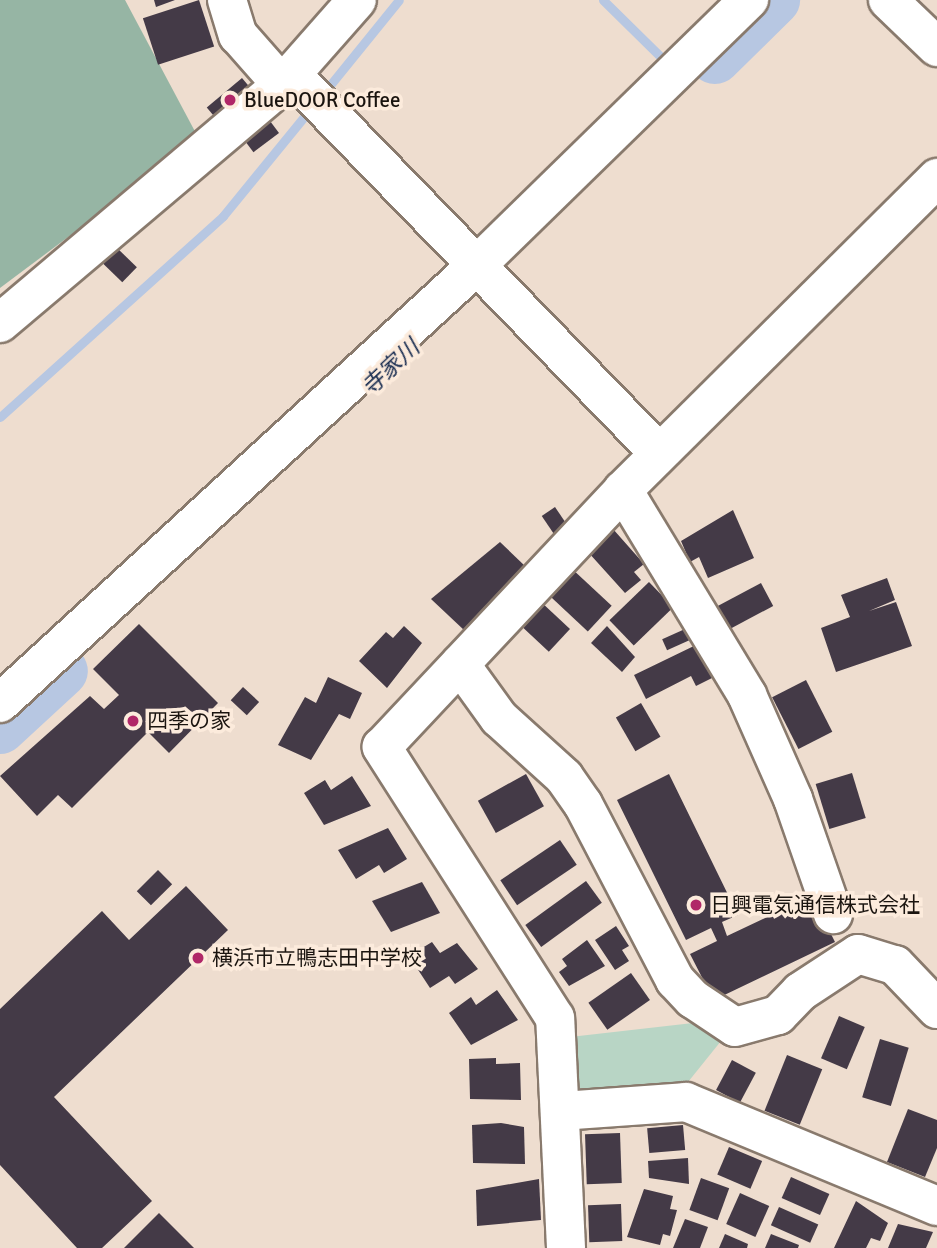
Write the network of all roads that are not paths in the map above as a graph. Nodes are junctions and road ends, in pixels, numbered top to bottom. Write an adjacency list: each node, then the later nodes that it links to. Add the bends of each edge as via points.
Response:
1 (227, 0): 6 (street, via 238,35)
2 (357, 0): 6 (street)
3 (749, 0): 8 (street)
4 (888, 0): 5 (street)
5 (937, 47)
6 (287, 80): 8 (street); 9 (street)
7 (937, 178): 10 (street)
8 (475, 267): 10 (street); 13 (street, via 67,665)
9 (0, 323)
10 (659, 453): 11 (street)
11 (623, 491): 12 (street); 14 (street, via 747,695 793,799)
12 (460, 664): 15 (street, via 499,718 564,777 583,804 675,980 693,999 735,1027 778,1015 800,992 858,954 895,965); 16 (street, via 382,747 542,990 555,1017)
13 (0, 703)
14 (833, 914)
15 (937, 1009)
16 (561, 1111): 17 (street, via 686,1102); 18 (street)
17 (937, 1206)
18 (566, 1248)

